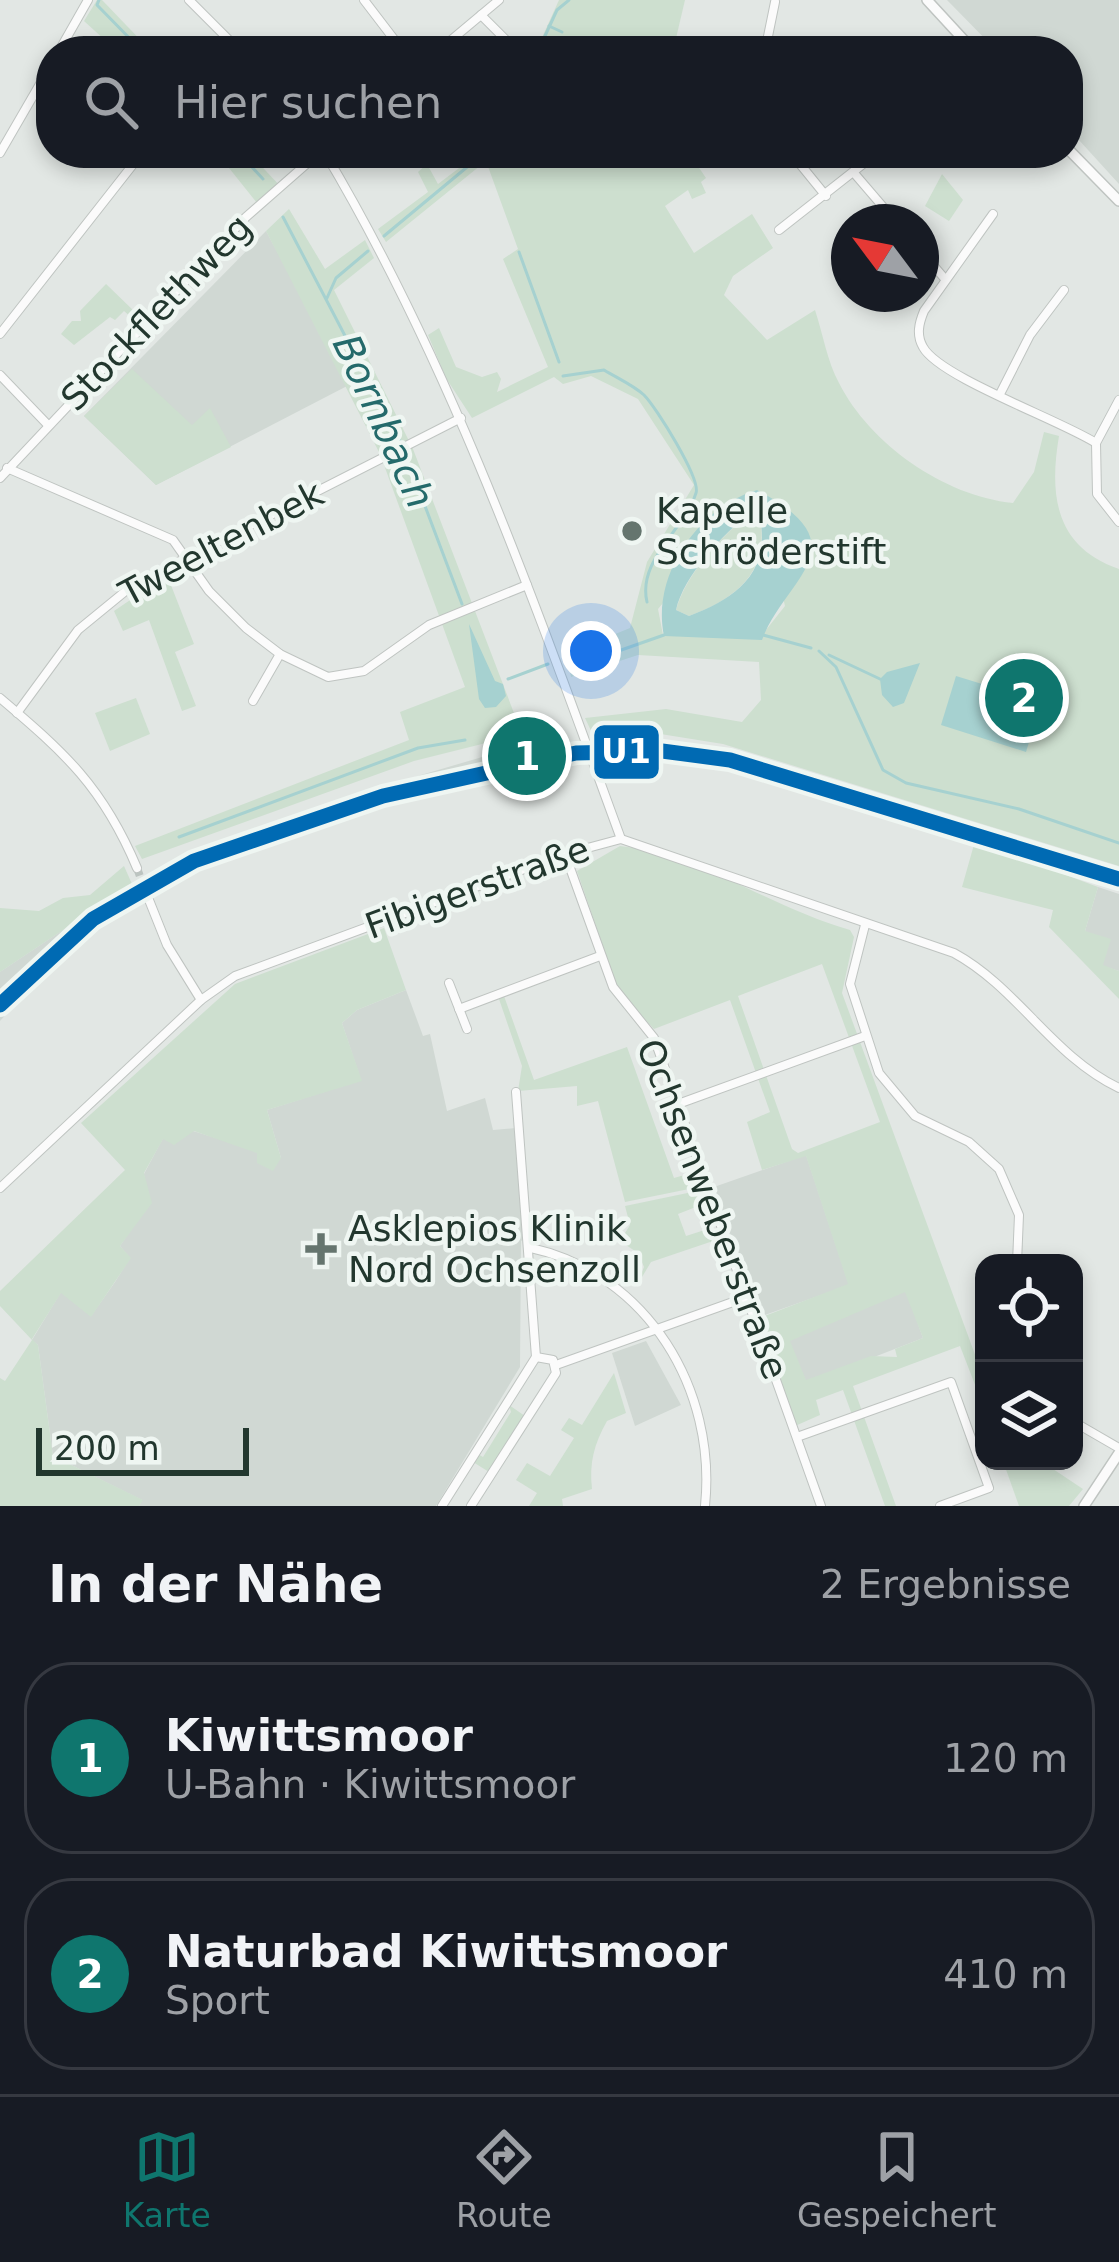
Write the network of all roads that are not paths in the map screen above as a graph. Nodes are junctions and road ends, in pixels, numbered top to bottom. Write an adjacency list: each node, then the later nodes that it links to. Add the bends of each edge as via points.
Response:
1 (88, 0): 8 (street)
2 (189, 0): 9 (street)
3 (364, 0): 10 (street)
4 (499, 0): 7 (street)
5 (927, 0): 14 (street)
6 (775, 2): 13 (street)
7 (481, 15): 11 (street); 12 (street)
8 (68, 36)
9 (226, 36)
10 (392, 36)
11 (456, 36)
12 (502, 36)
13 (768, 36)
14 (960, 36)
15 (36, 91): 16 (street)
16 (0, 153)
17 (1083, 164): 25 (street)
18 (130, 168): 32 (street)
19 (304, 168): 37 (street, Stockflethweg)
20 (331, 168): 36 (street, via 379,245)
21 (803, 168): 24 (street)
22 (860, 168): 23 (street)
23 (854, 173): 24 (street); 26 (street)
24 (826, 196): 28 (street)
25 (1119, 201)
26 (881, 204)
27 (993, 214): 30 (street)
28 (779, 230)
29 (939, 272): 30 (street)
30 (945, 279): 34 (street, via 921,317 924,349 945,369)
31 (1064, 290): 34 (street)
32 (0, 334)
33 (0, 375): 37 (street)
34 (1000, 394): 38 (street)
35 (1119, 400): 38 (street)
36 (461, 418): 42 (street, Tweeltenbek); 43 (street)
37 (47, 424): 39 (street, Stockflethweg)
38 (1096, 443): 41 (street, via 1097,494)
39 (7, 468): 40 (street, Stockflethweg); 42 (street, via 173,540)
40 (0, 478)
41 (1119, 523)
42 (186, 559): 44 (street, via 234,618); 47 (street, Tweeltenbek, via 102,607)
43 (527, 585): 44 (street, via 429,625 351,676 328,677); 48 (street)
44 (280, 654): 46 (street)
45 (0, 698): 47 (street)
46 (253, 701)
47 (17, 713): 50 (street, via 82,770)
48 (621, 839): 49 (street, Fibigerstraße); 52 (street, Fibigerstraße)
49 (565, 854): 53 (street, Ochsenweberstraße); 55 (street, Fibigerstraße, via 235,976)
50 (137, 868)
51 (145, 890): 55 (street)
52 (865, 925): 58 (street, via 850,985); 59 (street, Fibigerstraße, via 963,958 1071,1060)
53 (600, 956): 56 (street); 61 (street, Ochsenweberstraße, via 623,1002 654,1038)
54 (449, 983): 56 (street)
55 (201, 1000): 62 (street, Fibigerstraße)
56 (459, 1009): 57 (street)
57 (467, 1029)
58 (866, 1036): 61 (street); 64 (street, via 898,1102 969,1142 1008,1183 1021,1230)
59 (1119, 1088)
60 (517, 1092): 63 (street)
61 (678, 1104): 65 (street, Ochsenweberstraße)
62 (0, 1188)
63 (531, 1248): 66 (street, via 598,1272); 67 (street)
64 (1018, 1254)
65 (747, 1298): 66 (street); 70 (street, Ochsenweberstraße)
66 (658, 1332): 68 (street); 74 (street, via 700,1421)
67 (536, 1357): 68 (street); 72 (street)
68 (556, 1365): 73 (street)
69 (1083, 1428): 71 (street)
70 (796, 1437): 75 (street, Ochsenweberstraße); 76 (street, via 951,1382 989,1489)
71 (1119, 1451): 77 (street)
72 (442, 1506)
73 (471, 1506)
74 (705, 1506)
75 (821, 1506)
76 (940, 1506)
77 (1084, 1506)

